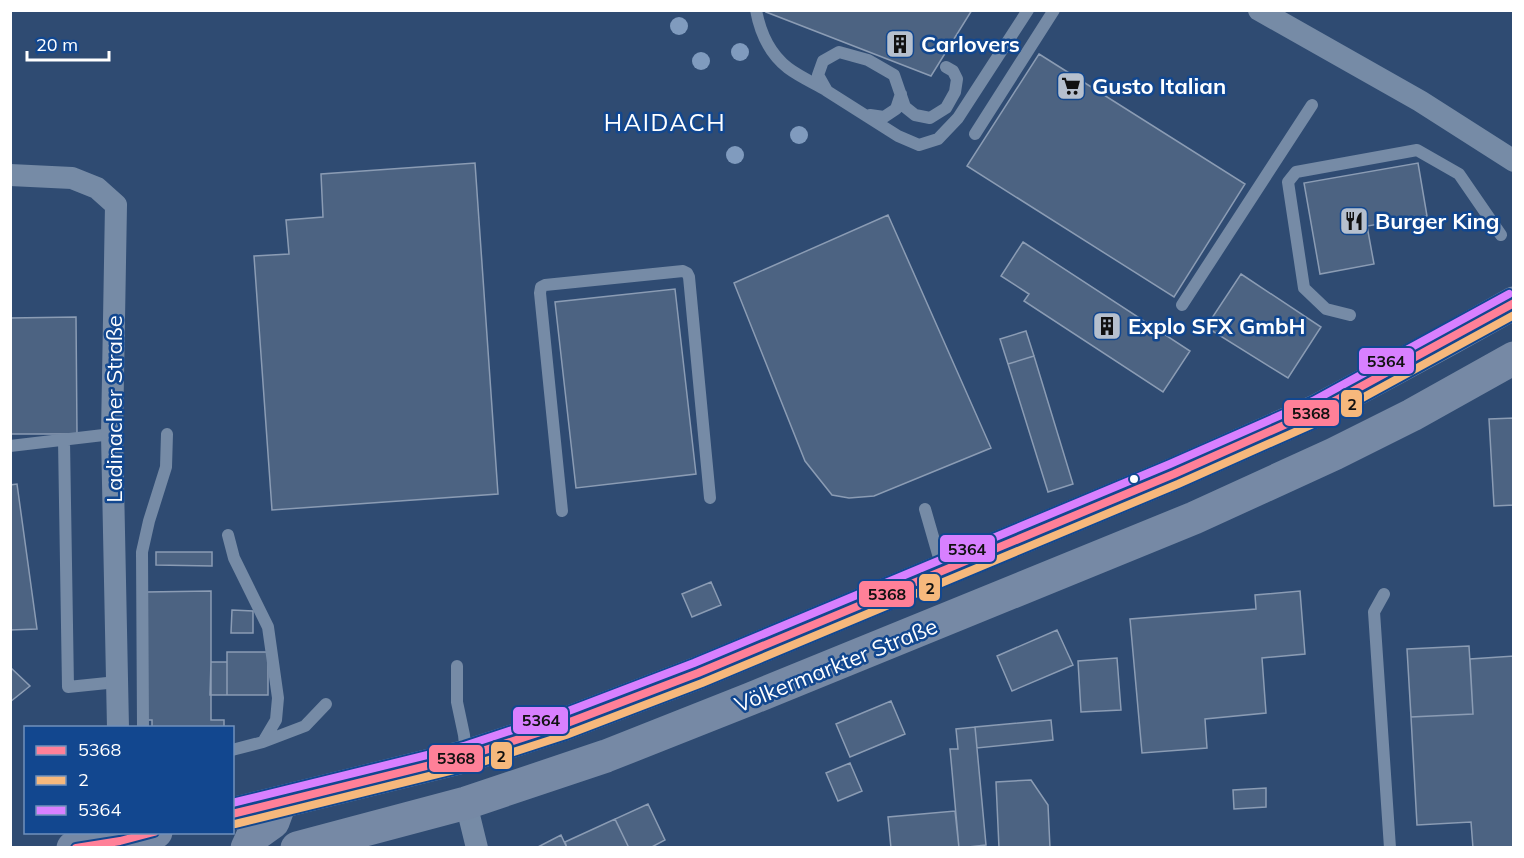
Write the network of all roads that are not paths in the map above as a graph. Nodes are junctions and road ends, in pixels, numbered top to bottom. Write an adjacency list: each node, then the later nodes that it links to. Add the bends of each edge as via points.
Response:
1 (756, 10): 6 (lane, via 769,48 788,68)
2 (1028, 10): 9 (lane, via 958,118 938,139 919,145)
3 (1054, 10): 10 (lane)
4 (1259, 10): 11 (street, via 1420,101)
5 (945, 67): 7 (lane, via 957,79 954,92 945,108 930,118 915,115 905,106)
6 (827, 91): 7 (lane, via 818,75 824,61 839,51 868,60 894,75); 9 (lane)
7 (901, 94): 9 (lane, via 896,109 884,117)
8 (1312, 105): 15 (lane)
9 (864, 115)
10 (975, 134)
11 (1514, 161)
12 (10, 175): 19 (street, Ladinacher Straße, via 72,178 98,188 116,205)
13 (1502, 235): 16 (lane, via 1459,174 1417,150 1296,172 1288,182 1304,288 1326,309)
14 (1514, 303): 18 (main road, Völkermarkter Straße)
15 (1182, 305)
16 (1350, 315)
17 (1514, 357): 23 (main road, Völkermarkter Straße, via 1412,416)
18 (1318, 410): 23 (main road); 24 (main road, Völkermarkter Straße)
19 (112, 434): 21 (lane); 35 (street, Ladinacher Straße)
20 (167, 434): 39 (lane, via 166,467 142,552)
21 (64, 440): 22 (lane); 35 (lane, via 68,687)
22 (10, 446)
23 (1334, 454): 28 (main road, Völkermarkter Straße)
24 (1174, 474): 28 (main road); 30 (main road, Völkermarkter Straße)
25 (710, 498): 27 (lane, via 689,278 683,271 541,287)
26 (925, 509): 30 (lane)
27 (562, 511)
28 (1194, 518): 32 (main road, Völkermarkter Straße)
29 (228, 535): 40 (lane, via 234,558 268,627 279,698 276,720)
30 (943, 570): 32 (main road, Völkermarkter Straße); 34 (main road, Völkermarkter Straße)
31 (1384, 594): 52 (lane, via 1374,612)
32 (960, 615): 37 (main road, Völkermarkter Straße)
33 (457, 666): 42 (lane, via 457,702)
34 (698, 673): 37 (main road, Völkermarkter Straße); 42 (main road, Völkermarkter Straße, via 562,725)
35 (117, 682): 38 (street, Ladinacher Straße)
36 (326, 704): 40 (lane, via 304,726)
37 (711, 715): 44 (main road, Völkermarkter Straße, via 606,756)
38 (118, 726)
39 (143, 726)
40 (262, 742): 41 (lane)
41 (234, 749)
42 (466, 756): 43 (main road, Völkermarkter Straße); 44 (main road)
43 (280, 803): 45 (main road, Völkermarkter Straße); 49 (main road, via 273,822 252,837)
44 (466, 803): 50 (main road, Völkermarkter Straße); 51 (street)
45 (234, 814)
46 (147, 834): 47 (main road)
47 (120, 840): 48 (main road)
48 (73, 848)
49 (247, 848)
50 (297, 848)
51 (477, 848)
52 (1390, 848)

